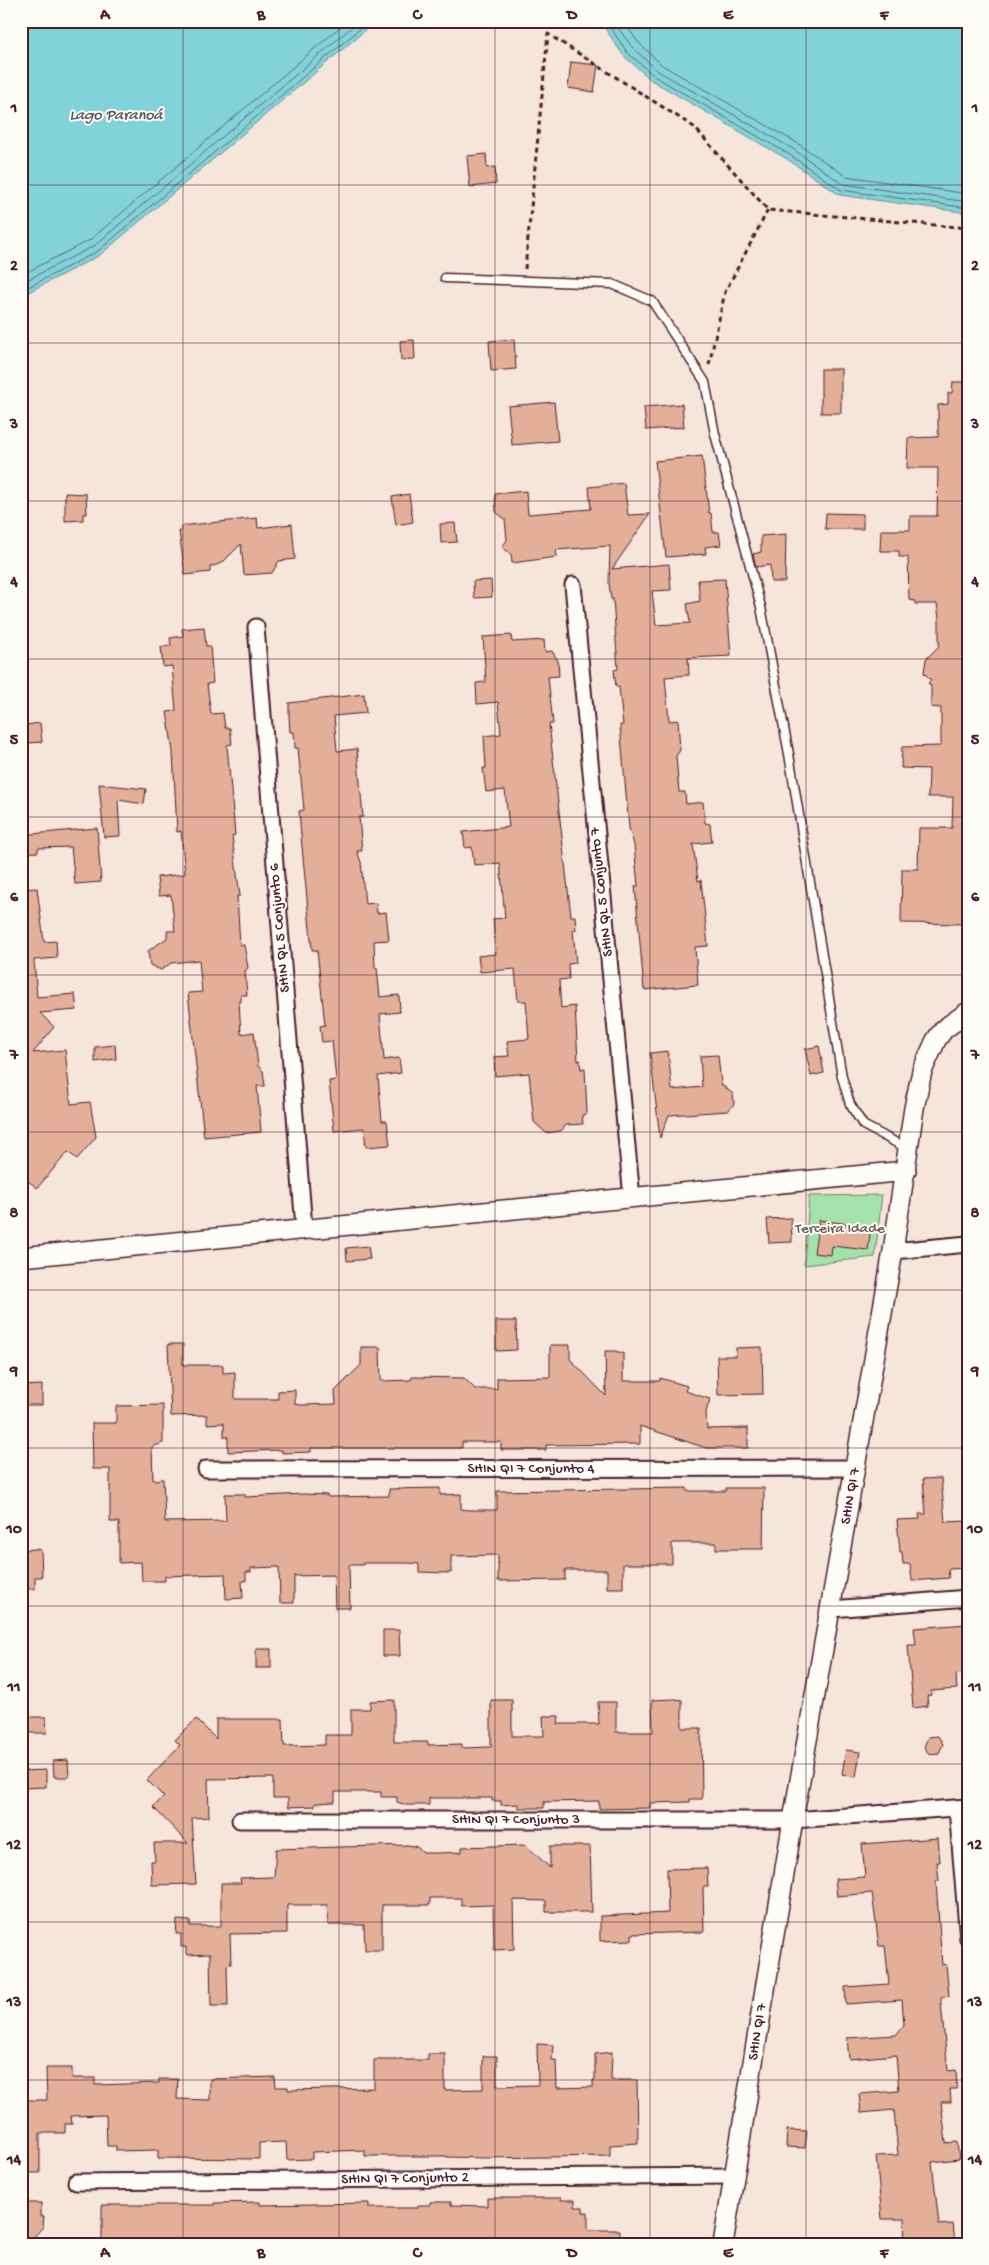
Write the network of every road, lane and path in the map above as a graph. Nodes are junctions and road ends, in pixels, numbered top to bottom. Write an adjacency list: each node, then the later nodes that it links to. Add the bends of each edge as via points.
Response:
1 (768, 210): 2 (path); 4 (path, via 694,127 548,34); 5 (path, via 725,292)
2 (968, 228)
3 (445, 278): 4 (lane)
4 (524, 282): 5 (lane, via 612,284 652,301)
5 (705, 382): 9 (lane, via 715,434 761,607 789,754 842,1077 850,1104 863,1125)
6 (573, 585): 11 (street, SHIN QL 5 Conjunto 7)
7 (256, 627): 12 (street, SHIN QL 5 Conjunto 6)
8 (968, 1012): 9 (street, SHIN QI 7, via 944,1029 928,1055 914,1108)
9 (908, 1150): 10 (street, SHIN QI 7)
10 (906, 1172): 11 (street); 14 (street, SHIN QI 7)
11 (632, 1198): 12 (street)
12 (304, 1228): 15 (street)
13 (968, 1244): 14 (street)
14 (894, 1251): 16 (street, SHIN QI 7)
15 (21, 1257)
16 (856, 1468): 17 (street, SHIN QI 7 Conjunto 4); 19 (street, SHIN QI 7)
17 (206, 1469)
18 (968, 1598): 19 (street)
19 (832, 1609): 22 (street, SHIN QI 7)
20 (962, 1807): 22 (street); 23 (street)
21 (240, 1820): 22 (street, SHIN QI 7 Conjunto 3)
22 (793, 1820): 24 (street, SHIN QI 7)
23 (968, 1939)
24 (734, 2176): 25 (street, SHIN QI 7 Conjunto 2); 26 (street, SHIN QI 7)
25 (76, 2182)
26 (722, 2244)

